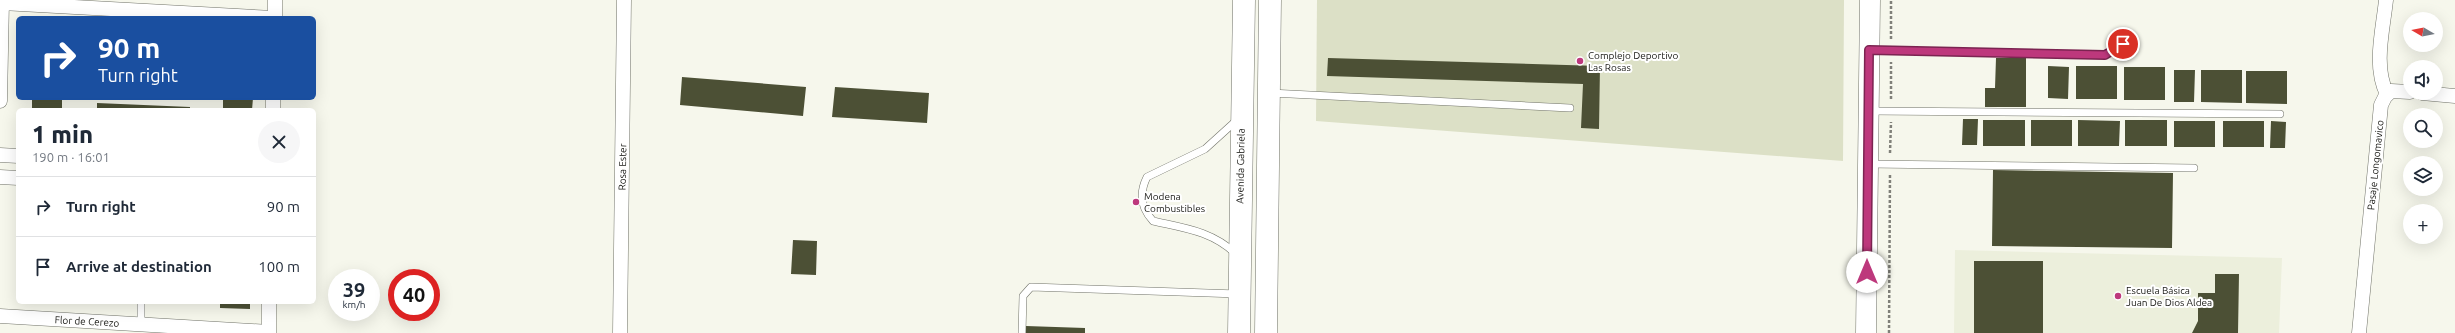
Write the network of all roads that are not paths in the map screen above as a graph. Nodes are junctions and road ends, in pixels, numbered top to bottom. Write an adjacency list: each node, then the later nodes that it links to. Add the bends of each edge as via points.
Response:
1 (275, 0): 11 (street)
2 (624, 0): 39 (street, Rosa Ester)
3 (1244, 0): 23 (main road, Avenida Gabriela)
4 (1270, 0): 15 (main road)
5 (1870, 0): 13 (street)
6 (2386, 0): 16 (street, via 2380,62 2381,80)
7 (2, 1): 8 (street); 19 (street)
8 (104, 4): 9 (street)
9 (147, 14): 10 (street)
10 (210, 16)
11 (274, 16)
12 (2132, 39): 13 (lane, via 2105,55)
13 (1869, 50): 21 (street)
14 (2403, 91): 16 (street, via 2395,90)
15 (1268, 93): 20 (lane); 42 (main road)
16 (2387, 94): 44 (street, Pasaje Longomavico, via 2381,105)
17 (2443, 95): 18 (street)
18 (2455, 96)
19 (0, 101)
20 (1570, 108)
21 (1869, 111): 22 (lane); 26 (street)
22 (2280, 114)
23 (1241, 116): 30 (main road, Avenida Gabriela); 30 (lane, via 1218,140 1147,177 1142,193 1144,208 1153,221 1202,232 1220,241)
24 (0, 155): 25 (street)
25 (16, 156)
26 (1868, 164): 27 (lane); 43 (street)
27 (2194, 168)
28 (0, 177): 29 (street)
29 (16, 178)
30 (1239, 257): 31 (main road, Avenida Gabriela)
31 (1238, 294): 40 (lane, via 1031,288 1024,296); 41 (main road, Avenida Gabriela)
32 (141, 304): 35 (lane)
33 (269, 304): 38 (street)
34 (0, 316): 36 (street, Flor de Cerezo)
35 (141, 324): 36 (street, Flor de Cerezo); 37 (street, Flor de Cerezo)
36 (101, 328)
37 (174, 330): 38 (street, Flor de Cerezo)
38 (269, 333)
39 (620, 333)
40 (1022, 333)
41 (1239, 333)
42 (1266, 333)
43 (1866, 333)
44 (2359, 333)

